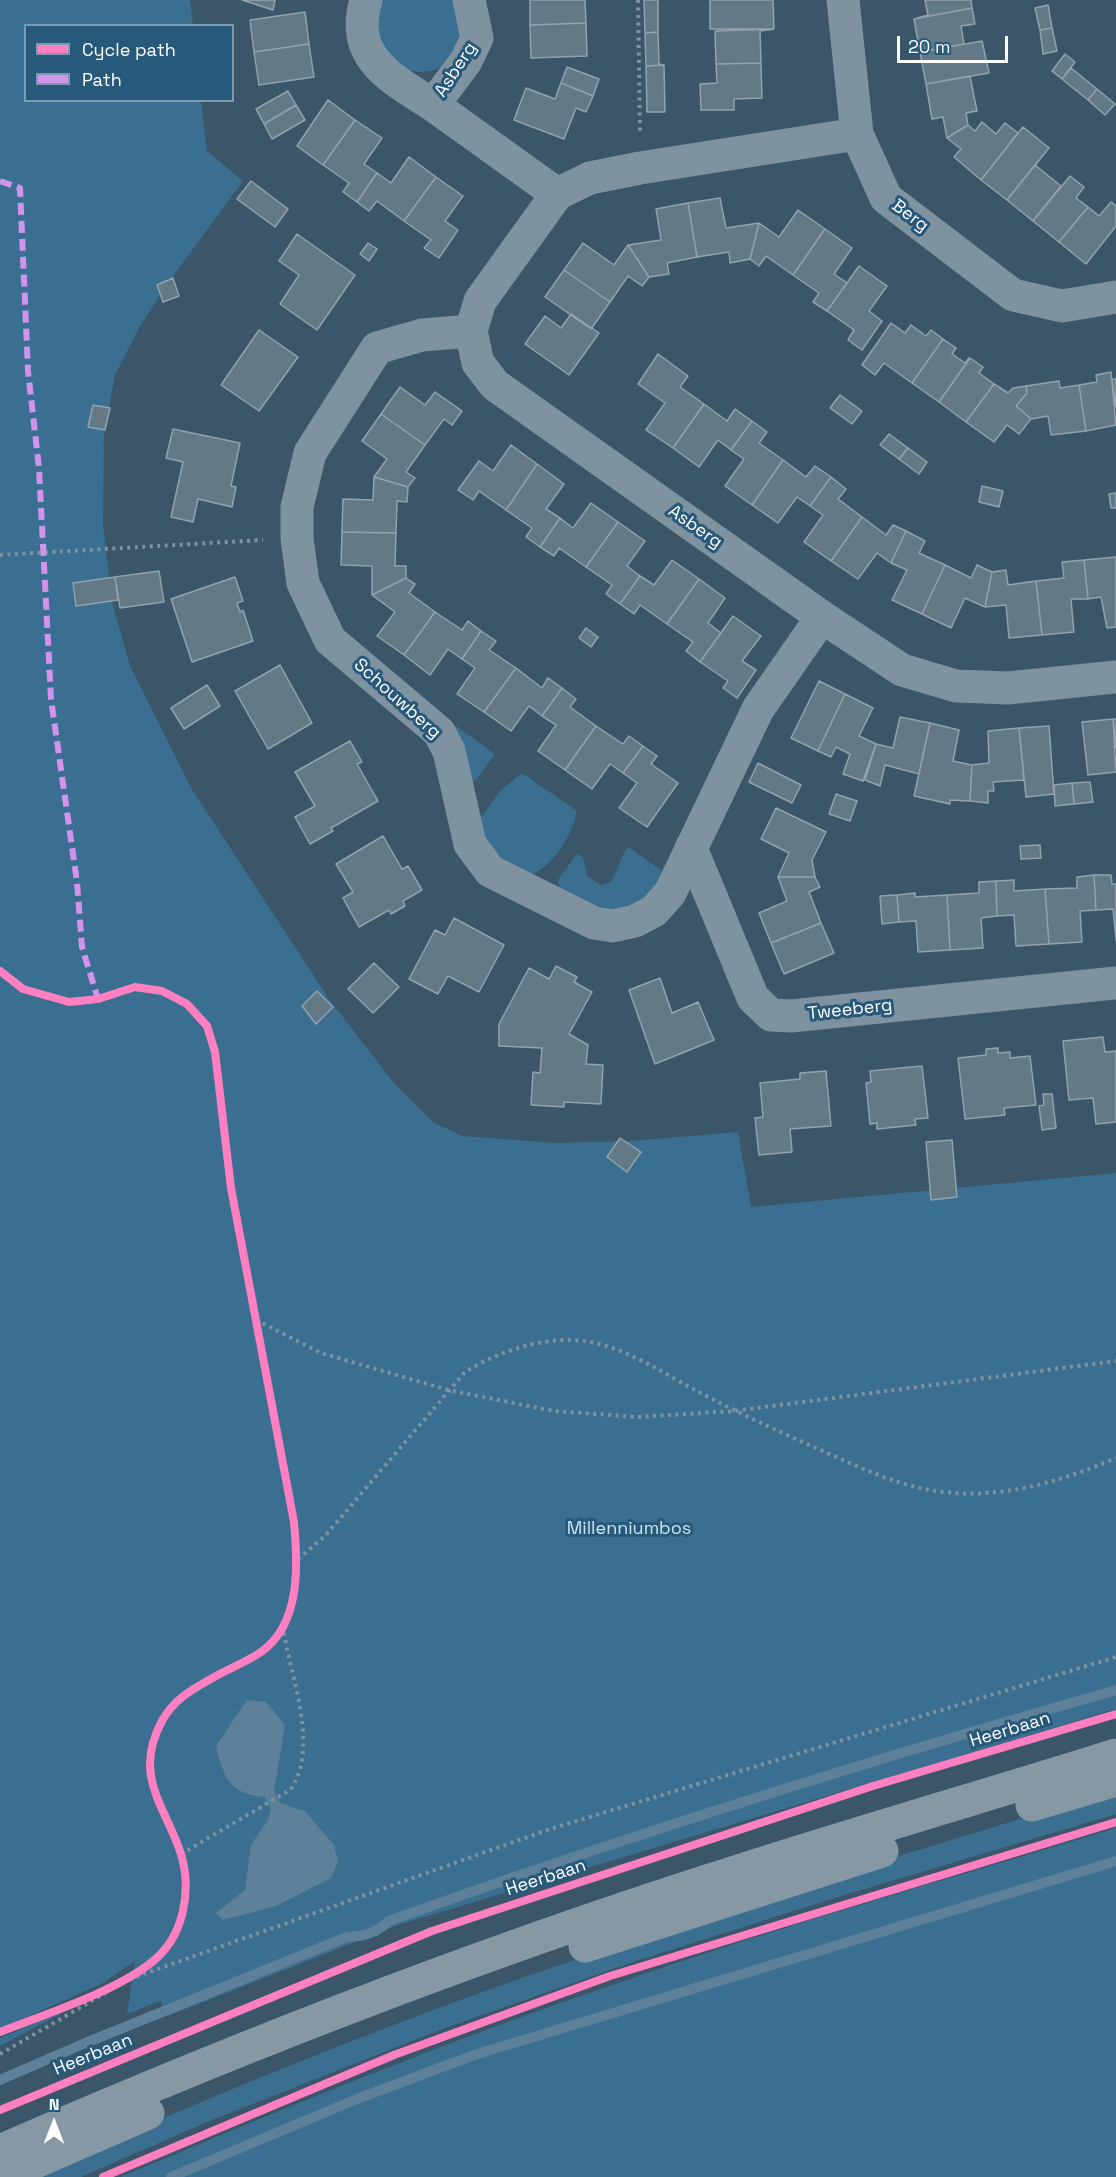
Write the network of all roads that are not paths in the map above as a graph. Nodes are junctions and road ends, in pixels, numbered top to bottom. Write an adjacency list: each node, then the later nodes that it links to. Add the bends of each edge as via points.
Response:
1 (366, 0): 4 (street, Asberg, via 360,19 365,49 384,73)
2 (469, 0): 4 (street, Asberg, via 477,38 466,61)
3 (843, 0): 5 (street, Berg)
4 (433, 105): 6 (street, Asberg)
5 (857, 135): 6 (street, Asberg, via 640,168 590,178); 7 (street, Berg, via 886,198 1013,295 1062,306)
6 (557, 194): 8 (street, Asberg, via 480,301)
7 (1116, 297)
8 (471, 331): 9 (street, Asberg, via 478,363 495,385); 11 (street, Schouwberg, via 422,335 376,348 310,453 297,507 303,583 330,640 439,732 449,751 470,844 490,871 594,923 613,926 654,911 670,893)
9 (822, 617): 10 (street, Asberg, via 902,670 956,686 1008,688); 11 (street, Schouwberg, via 758,709)
10 (1116, 676)
11 (691, 848): 12 (street, Tweeberg, via 753,998 771,1015)
12 (1116, 983)
13 (1116, 1755): 15 (main road, via 751,1867 578,1925 244,2049)
14 (1116, 1780): 16 (main road, via 574,1950 340,2035 172,2102)
15 (0, 2151)
16 (1, 2177)

